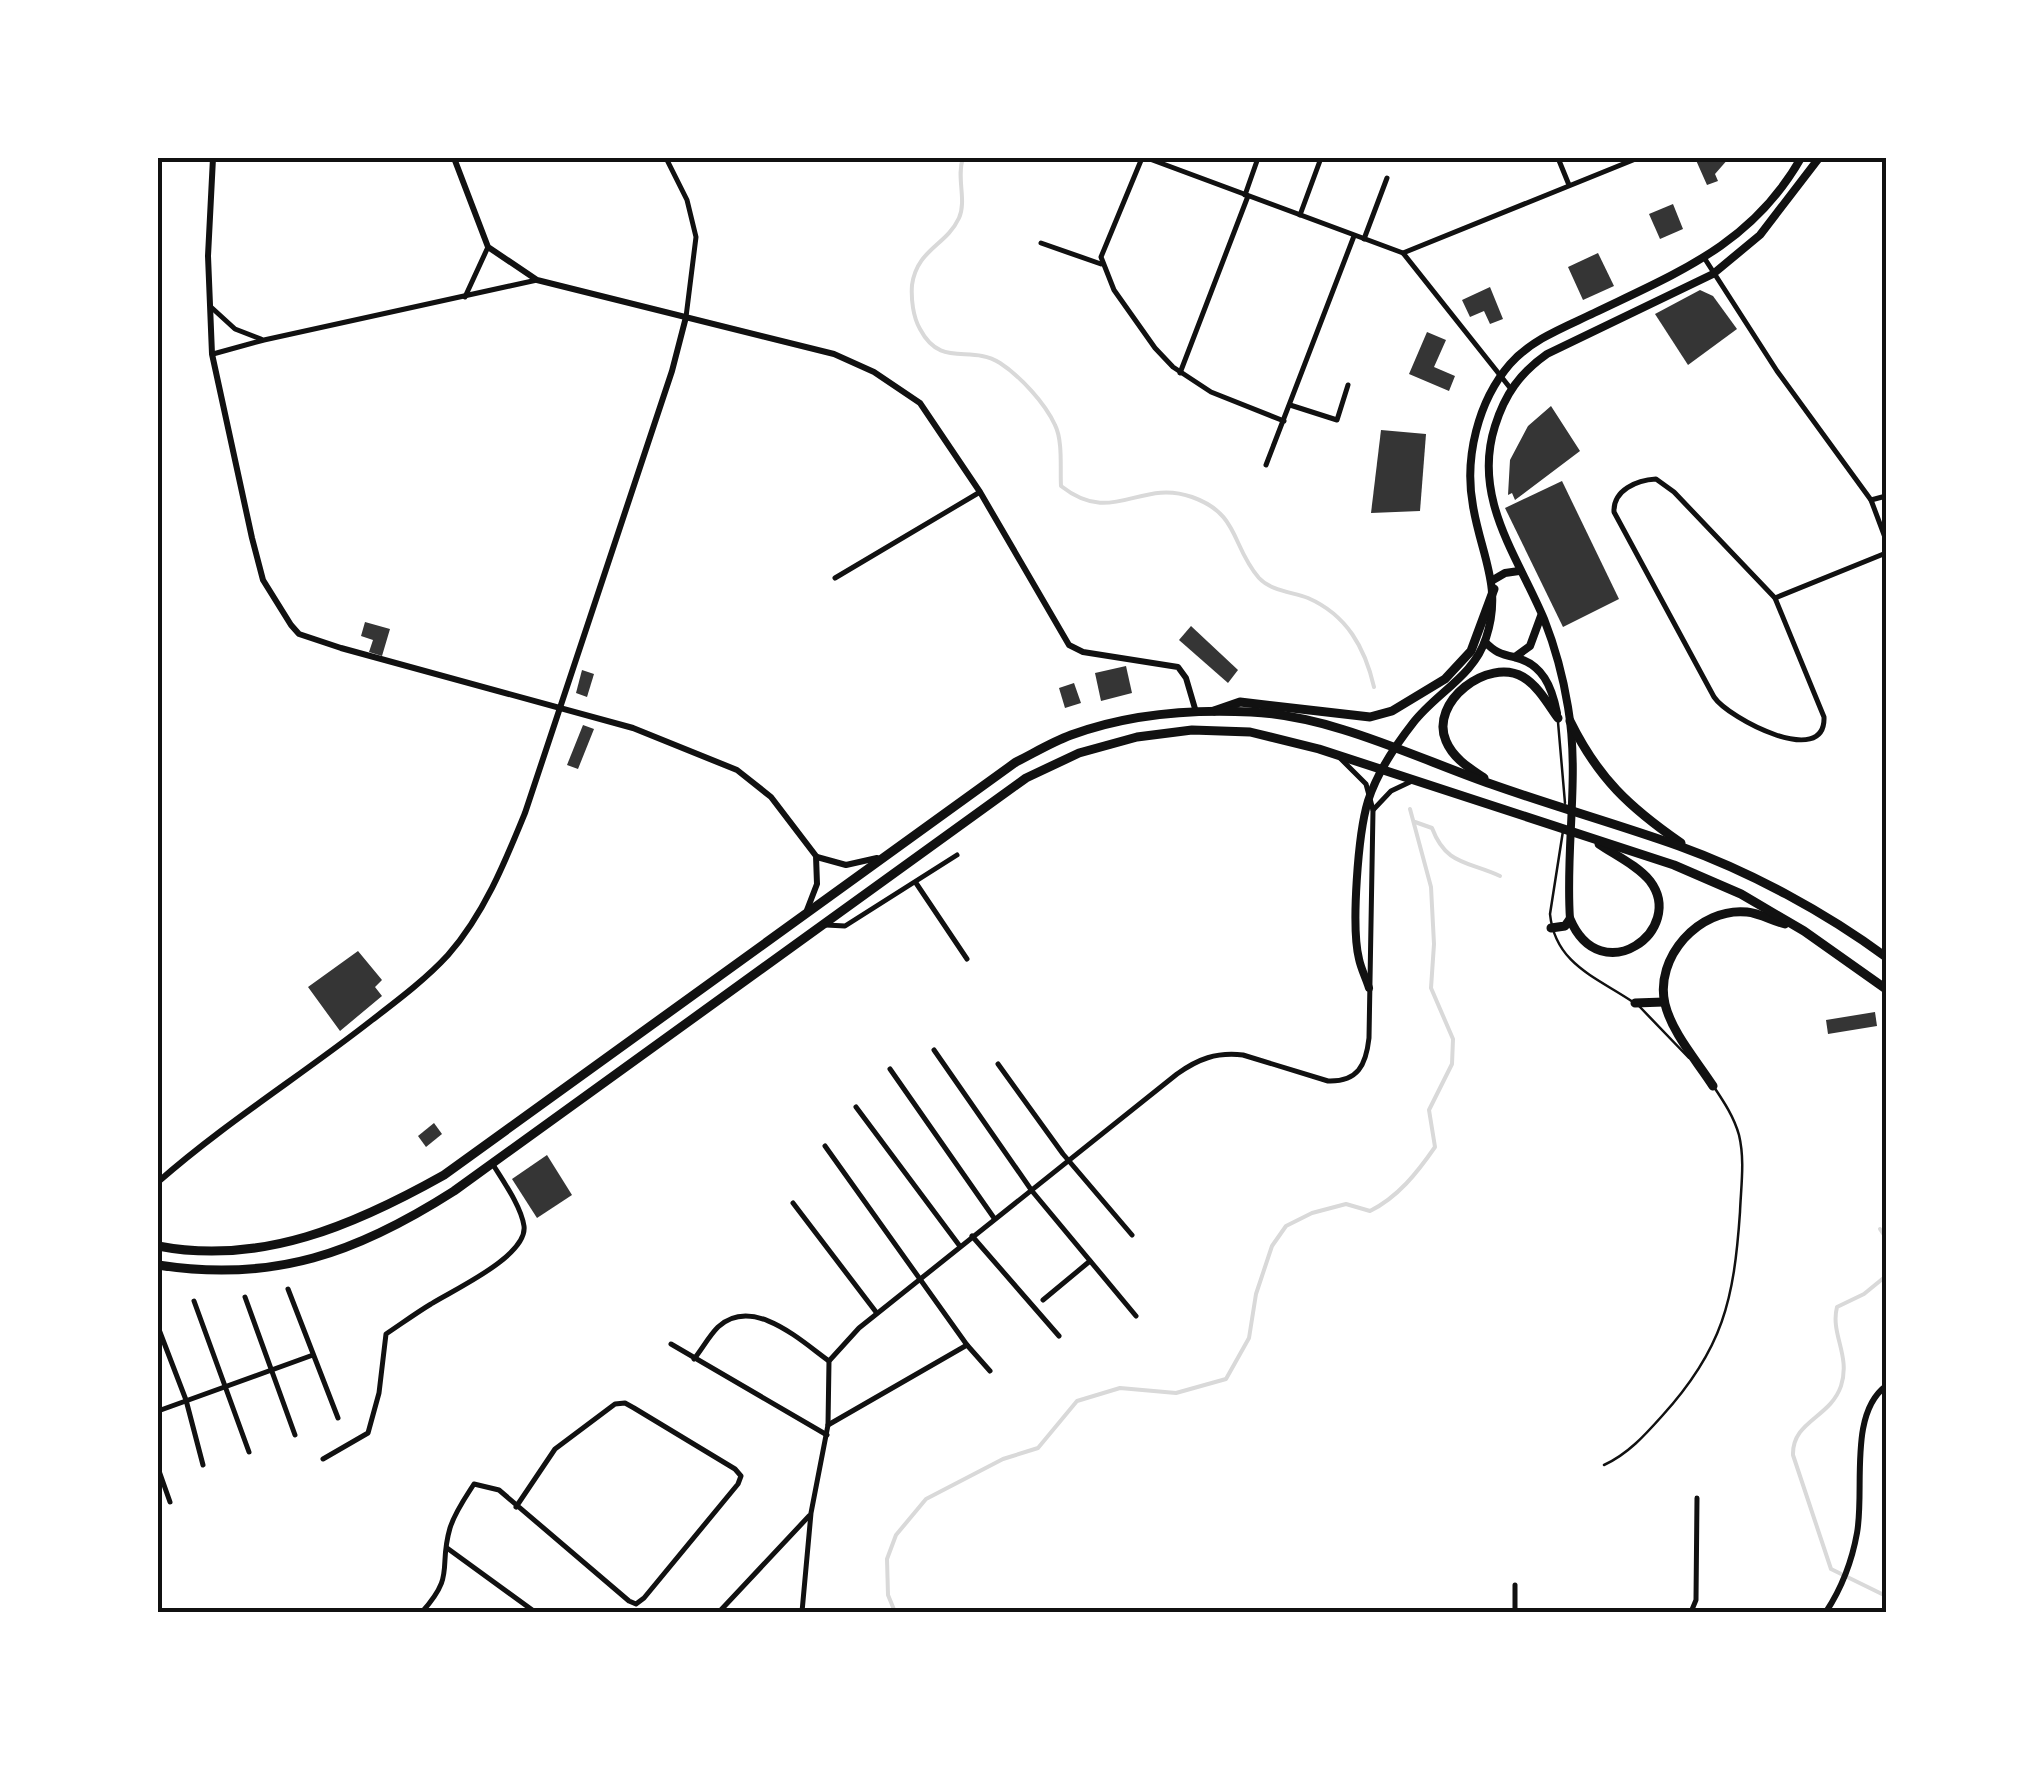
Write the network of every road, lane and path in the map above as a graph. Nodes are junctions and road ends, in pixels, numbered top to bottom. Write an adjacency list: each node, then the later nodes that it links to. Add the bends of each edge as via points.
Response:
1 (213, 158): 25 (street)
2 (454, 158): 18 (street)
3 (666, 158): 26 (street, via 696,237)
4 (1144, 158): 13 (street); 21 (street)
5 (1258, 158): 13 (street)
6 (1322, 158): 14 (street)
7 (1558, 158): 12 (street)
8 (1638, 158): 12 (street)
9 (1801, 158): 20 (main road, via 1750,224)
10 (1819, 158): 22 (main road, via 1760,234)
11 (1387, 178): 16 (street)
12 (1569, 185): 19 (street)
13 (1246, 195): 14 (street); 29 (street)
14 (1300, 214): 15 (street)
15 (1354, 236): 16 (street); 33 (street)
16 (1364, 239): 19 (street)
17 (1040, 244): 21 (street)
18 (488, 247): 23 (street); 24 (street)
19 (1403, 253): 30 (street)
20 (1705, 259): 22 (street); 30 (main road, via 1547,336)
21 (1101, 264): 29 (street)
22 (1713, 274): 32 (main road, via 1547,354); 38 (street)
23 (537, 280): 24 (street); 26 (street)
24 (465, 296): 27 (street)
25 (210, 307): 27 (street, via 234,329); 28 (street)
26 (686, 317): 36 (street, via 834,354 874,372 920,403); 48 (street)
27 (264, 340): 28 (street)
28 (212, 354): 48 (street, via 263,580 299,634)
29 (1180, 373): 34 (street)
30 (1501, 376): 32 (street); 43 (main road, via 1475,434 1472,472 1472,502)
31 (1348, 385): 33 (street, via 1337,420)
32 (1510, 389): 41 (main road, via 1490,442 1488,476 1493,508)
33 (1290, 405): 34 (street)
34 (1284, 420): 35 (street)
35 (1266, 465)
36 (980, 492): 42 (street); 49 (street, via 1069,645 1178,667)
37 (1886, 496): 38 (street)
38 (1871, 500): 39 (street)
39 (1886, 540)
40 (1886, 552): 44 (street)
41 (1519, 571): 43 (main road, via 1505,572); 45 (main road)
42 (835, 578)
43 (1493, 584): 46 (main road); 50 (highway, via 1471,651 1432,689 1392,711 1370,717 1240,702)
44 (1774, 598): 44 (street, via 1664,483 1640,482 1614,501 1620,526 1718,704 1746,722 1809,740 1822,732 1824,717)
45 (1542, 614): 47 (main road, via 1530,646); 52 (main road)
46 (1486, 642): 47 (main road); 74 (main road, via 1392,753 1367,804 1356,934)
47 (1515, 658): 51 (main road, via 1547,680)
48 (559, 707): 65 (street, via 738,770 772,797); 86 (street, via 502,871 448,954 390,1006)
49 (1196, 712): 50 (highway); 62 (highway, via 1134,718 1072,735 1016,762)
50 (1213, 712): 55 (highway, via 1329,726)
51 (1558, 718): 55 (highway, via 1521,676 1484,675 1466,686 1451,702 1444,738); 56 (lane)
52 (1570, 721): 56 (main road); 63 (highway, via 1605,779)
53 (1334, 754): 54 (highway); 57 (street, via 1366,784); 69 (highway, via 1250,732 1192,730 1079,752 1026,778)
54 (1415, 780): 57 (street, via 1391,791); 60 (highway)
55 (1494, 786): 63 (highway)
56 (1569, 792): 58 (lane); 61 (main road)
57 (1374, 810): 74 (street)
58 (1564, 810)
59 (1563, 828): 61 (lane)
60 (1589, 837): 68 (highway, via 1648,878 1657,898 1656,924 1636,947 1609,954 1584,942); 71 (highway, via 1742,894)
61 (1566, 846): 68 (main road); 70 (lane)
62 (889, 851): 65 (street, via 861,864); 67 (highway)
63 (1695, 853): 72 (highway, via 1846,929)
64 (957, 855): 66 (street)
65 (816, 856): 67 (street, via 817,884)
66 (916, 883): 69 (street, via 845,926); 73 (street)
67 (807, 910): 92 (highway, via 444,1175 378,1212 270,1246)
68 (1570, 919): 70 (highway)
69 (822, 926): 85 (highway)
70 (1551, 928): 77 (lane, via 1568,961)
71 (1804, 930): 75 (highway); 76 (highway, via 1747,912 1707,920 1669,958)
72 (1886, 957)
73 (966, 958)
74 (1369, 988): 84 (street, via 1368,1054 1350,1078 1328,1081 1243,1055 1202,1058)
75 (1886, 989)
76 (1664, 1002): 77 (highway); 81 (highway)
77 (1636, 1004): 81 (lane)
78 (934, 1050): 87 (street)
79 (998, 1064): 84 (street)
80 (890, 1069): 89 (street)
81 (1713, 1086): 123 (lane, via 1735,1123 1742,1158 1724,1321 1680,1396 1630,1450)
82 (856, 1107): 93 (street)
83 (825, 1146): 96 (street)
84 (1068, 1160): 87 (street); 90 (street)
85 (492, 1163): 95 (highway, via 398,1226 304,1261 234,1270); 121 (street, via 524,1224 523,1237 504,1259 386,1334 368,1433)
86 (158, 1182)
87 (1032, 1190): 89 (street); 94 (street)
88 (793, 1203): 101 (street)
89 (995, 1219): 91 (street)
90 (1132, 1235)
91 (972, 1236): 93 (street); 104 (street)
92 (158, 1246)
93 (959, 1246): 96 (street)
94 (1090, 1261): 99 (street); 102 (street)
95 (158, 1265)
96 (921, 1277): 101 (street); 106 (street)
97 (288, 1289): 107 (street)
98 (245, 1297): 110 (street)
99 (1043, 1300)
100 (194, 1301): 112 (street)
101 (876, 1313): 109 (street)
102 (1136, 1316)
103 (158, 1327): 114 (street)
104 (1059, 1336)
105 (670, 1344): 108 (street)
106 (967, 1346): 111 (street); 117 (street)
107 (314, 1354): 110 (street); 116 (street)
108 (694, 1359): 109 (street, via 720,1325 766,1318); 119 (street)
109 (829, 1361): 117 (street)
110 (271, 1369): 112 (street); 118 (street)
111 (990, 1371)
112 (224, 1385): 114 (street); 120 (street)
113 (1886, 1386): 131 (street, via 1866,1414 1858,1530)
114 (186, 1400): 115 (street); 122 (street)
115 (158, 1411)
116 (338, 1418)
117 (828, 1425): 119 (street)
118 (295, 1435)
119 (827, 1435): 128 (street)
120 (249, 1452)
121 (322, 1459)
122 (203, 1464)
123 (1604, 1465)
124 (158, 1468): 126 (street)
125 (1697, 1498): 137 (street)
126 (170, 1502)
127 (516, 1507): 127 (street, via 636,1604 741,1476 634,1408 616,1404 555,1449); 129 (street, via 499,1490 474,1484)
128 (811, 1513): 132 (street); 135 (street)
129 (447, 1548): 133 (street, via 446,1577); 134 (street)
130 (1515, 1585): 136 (street)
131 (1827, 1610)
132 (804, 1611)
133 (422, 1612)
134 (534, 1612)
135 (719, 1612)
136 (1515, 1612)
137 (1691, 1612)

